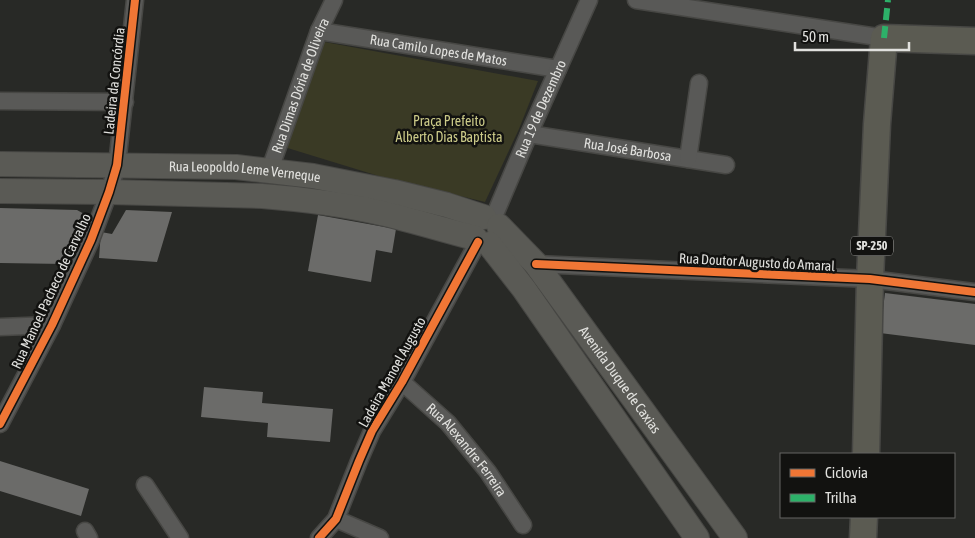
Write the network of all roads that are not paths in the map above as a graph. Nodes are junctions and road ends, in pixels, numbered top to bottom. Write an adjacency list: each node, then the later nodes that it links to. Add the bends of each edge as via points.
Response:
1 (135, 0): 11 (street, Ladeira da Concórdia)
2 (334, 0): 5 (street, Rua Dimas Dória de Oliveira)
3 (589, 0): 8 (street, Rua 19 de Dezembro)
4 (636, 0): 6 (street)
5 (319, 31): 8 (street, Rua Camilo Lopes de Matos); 17 (street, Rua Dimas Dória de Oliveira)
6 (884, 38): 7 (main road); 22 (main road, SP-250)
7 (975, 41)
8 (558, 69): 12 (street, Rua 19 de Dezembro)
9 (699, 84): 13 (street)
10 (0, 101): 11 (street)
11 (125, 102): 15 (street, Ladeira da Concórdia)
12 (529, 134): 13 (street, Rua José Barbosa); 20 (street, Rua 19 de Dezembro)
13 (688, 159): 16 (street, Rua José Barbosa)
14 (0, 164): 15 (main road, Rua Leopoldo Leme Verneque)
15 (117, 165): 17 (main road, Rua Leopoldo Leme Verneque, via 236,167); 19 (street, Rua Manoel Pacheco de Carvalho)
16 (726, 165)
17 (269, 172): 20 (main road, Rua Leopoldo Leme Verneque, via 313,176 447,206)
18 (0, 191): 19 (main road, Rua Leopoldo Leme Verneque)
19 (109, 192): 20 (main road, Rua Leopoldo Leme Verneque, via 284,198); 24 (street, Rua Manoel Pacheco de Carvalho)
20 (486, 231): 21 (main road, Avenida Duque de Caxias); 26 (street, Ladeira Manoel Augusto); 36 (main road, Avenida Duque de Caxias)
21 (536, 264): 22 (street, Rua Doutor Augusto do Amaral); 37 (main road, Avenida Duque de Caxias)
22 (870, 279): 23 (street, Rua Doutor Augusto do Amaral); 28 (main road, SP-250)
23 (975, 292)
24 (52, 325): 25 (street); 27 (street, Rua Manoel Pacheco de Carvalho)
25 (0, 327)
26 (402, 382): 31 (street, Ladeira Manoel Augusto, via 372,431); 32 (street, Rua Alexandre Ferreira, via 448,423 488,472)
27 (0, 424)
28 (866, 453)
29 (145, 485): 33 (street)
30 (864, 518): 38 (main road)
31 (336, 519): 34 (street); 35 (street)
32 (523, 525)
33 (180, 538)
34 (319, 538)
35 (380, 538)
36 (697, 538)
37 (735, 538)
38 (863, 538)

